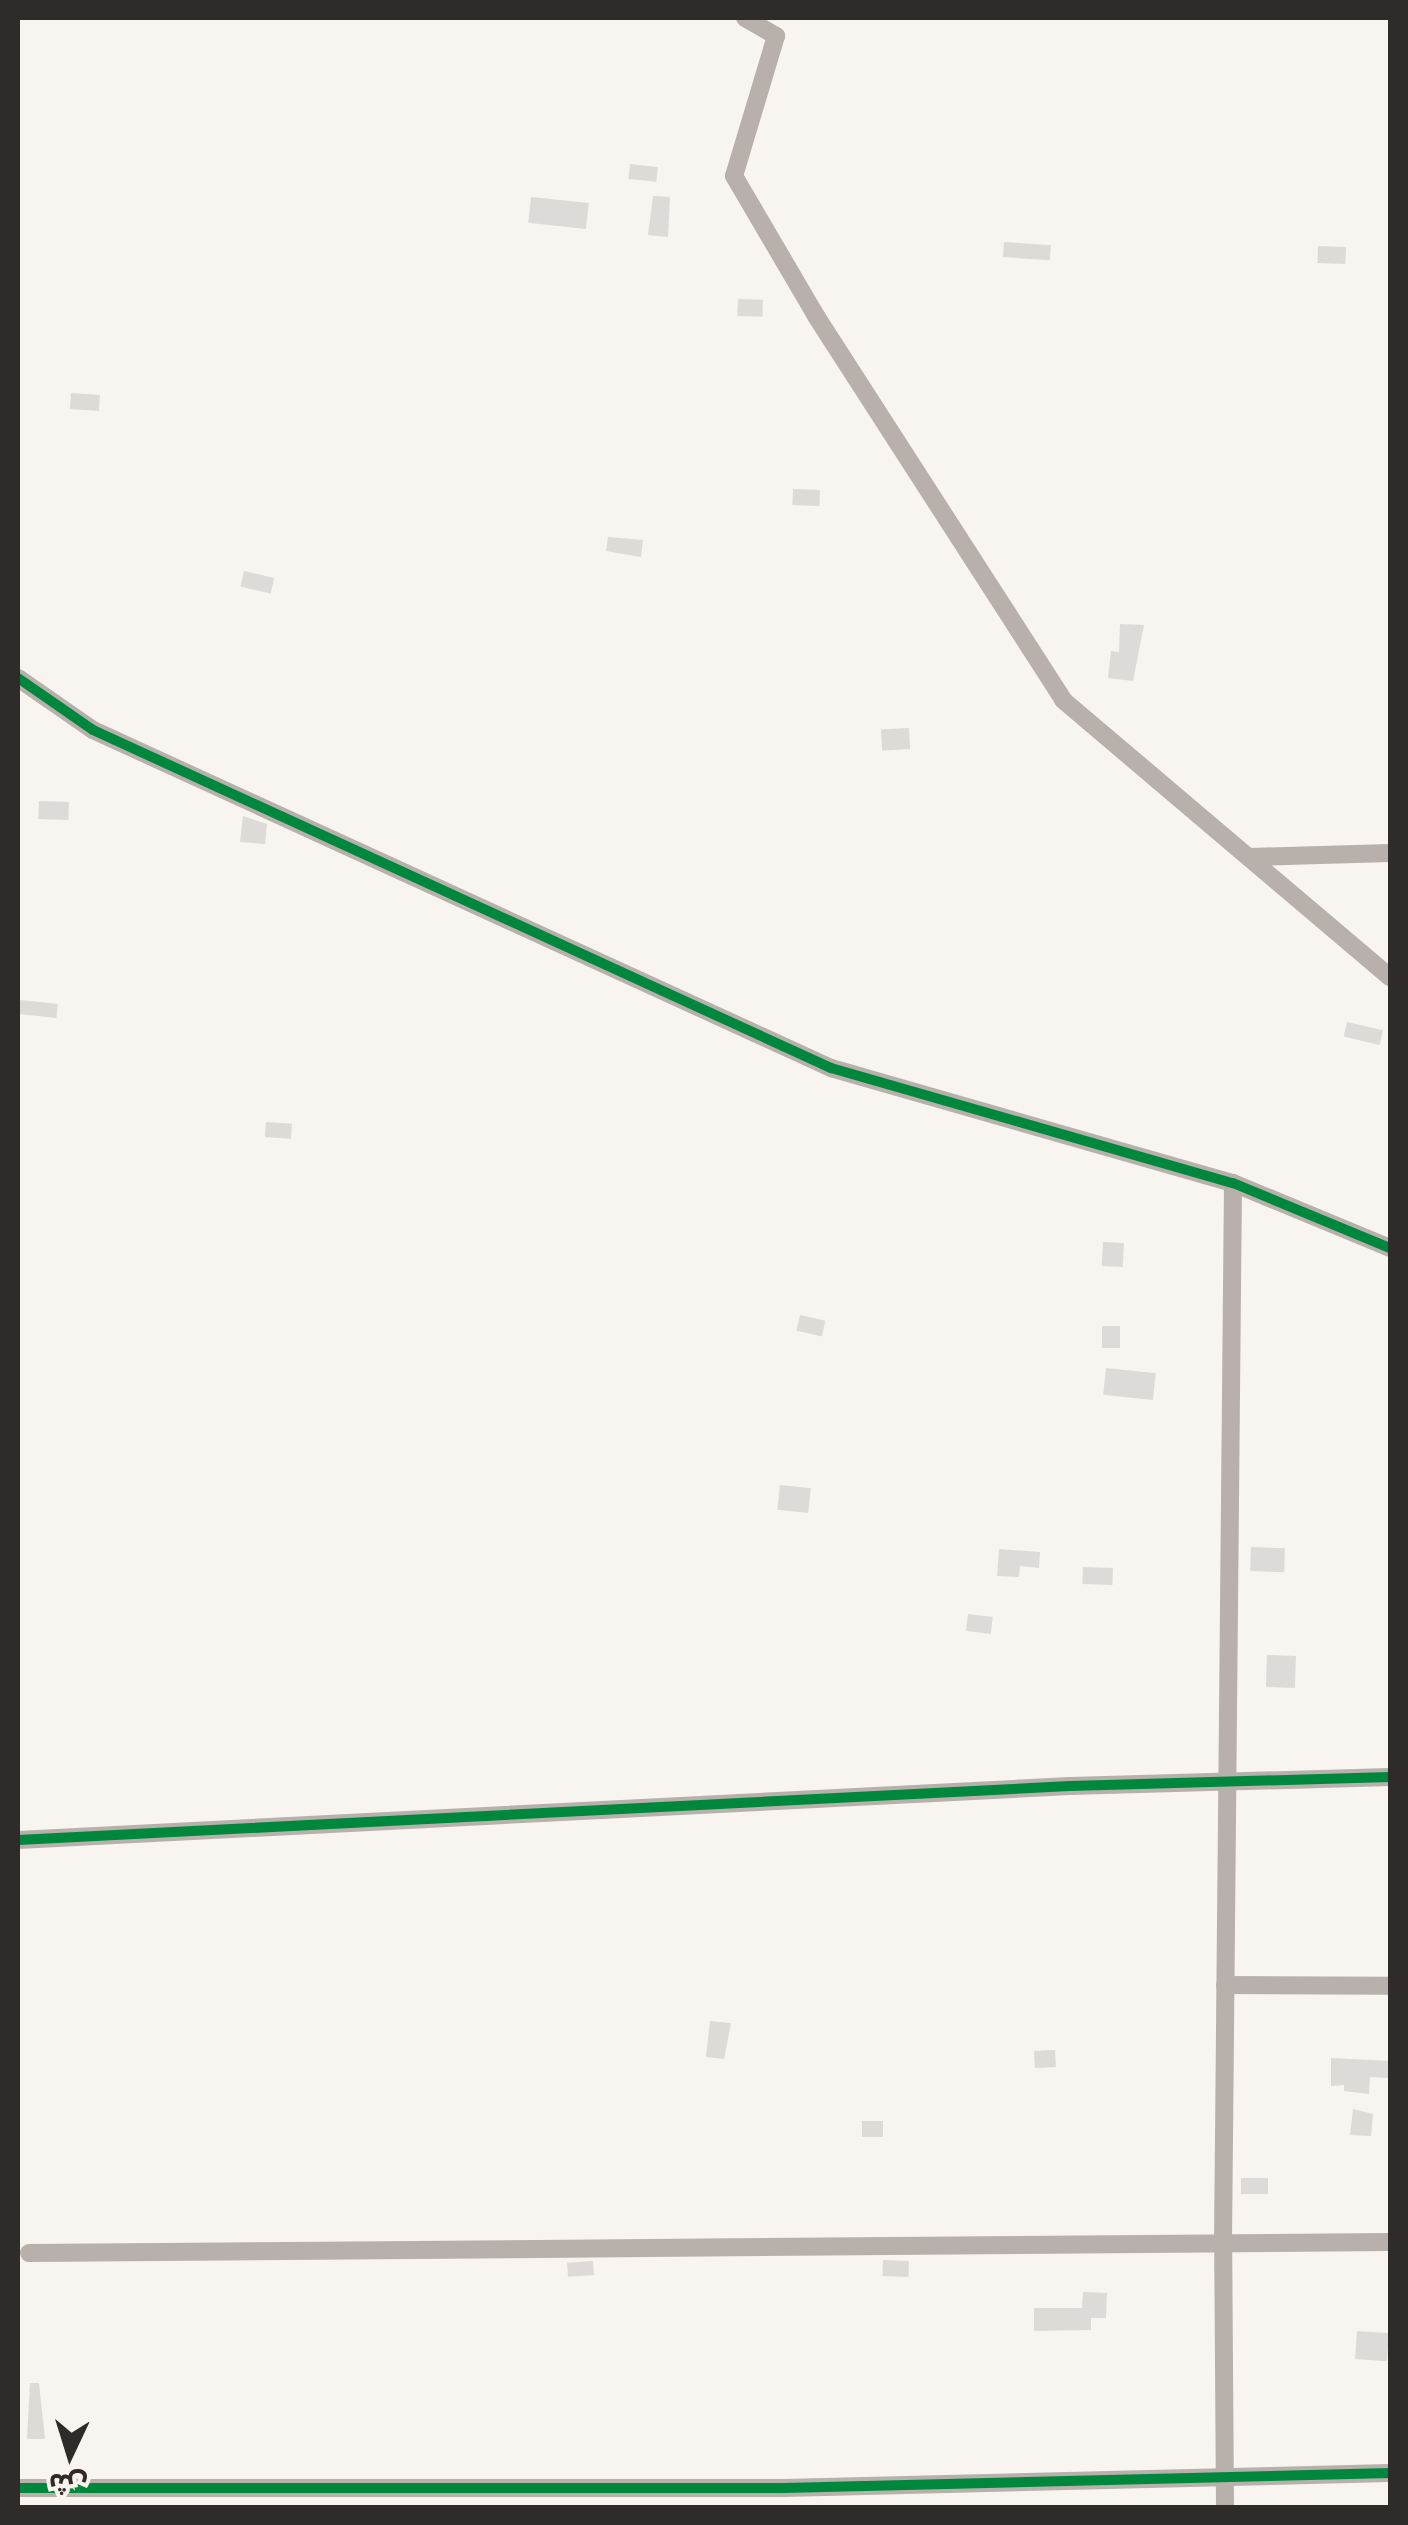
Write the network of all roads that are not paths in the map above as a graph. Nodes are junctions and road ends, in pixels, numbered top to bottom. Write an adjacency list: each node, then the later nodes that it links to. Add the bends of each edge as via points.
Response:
1 (744, 18): 4 (street, via 776,36 734,176 816,316 1064,700)
2 (18, 678): 6 (street, via 93,730 831,1068)
3 (1390, 853): 4 (street)
4 (1249, 856): 5 (street)
5 (1390, 977)
6 (1233, 1182): 7 (street); 9 (street)
7 (1390, 1248)
8 (1390, 1777): 9 (street)
9 (1227, 1781): 10 (street); 11 (street)
10 (18, 1840)
11 (1226, 1984): 12 (street); 14 (street)
12 (1390, 1986)
13 (1390, 2242): 14 (street)
14 (1223, 2243): 15 (street); 17 (street)
15 (29, 2252)
16 (1390, 2473): 17 (street)
17 (1225, 2477): 18 (street, via 784,2488); 19 (street)
18 (18, 2488)
19 (1225, 2508)

